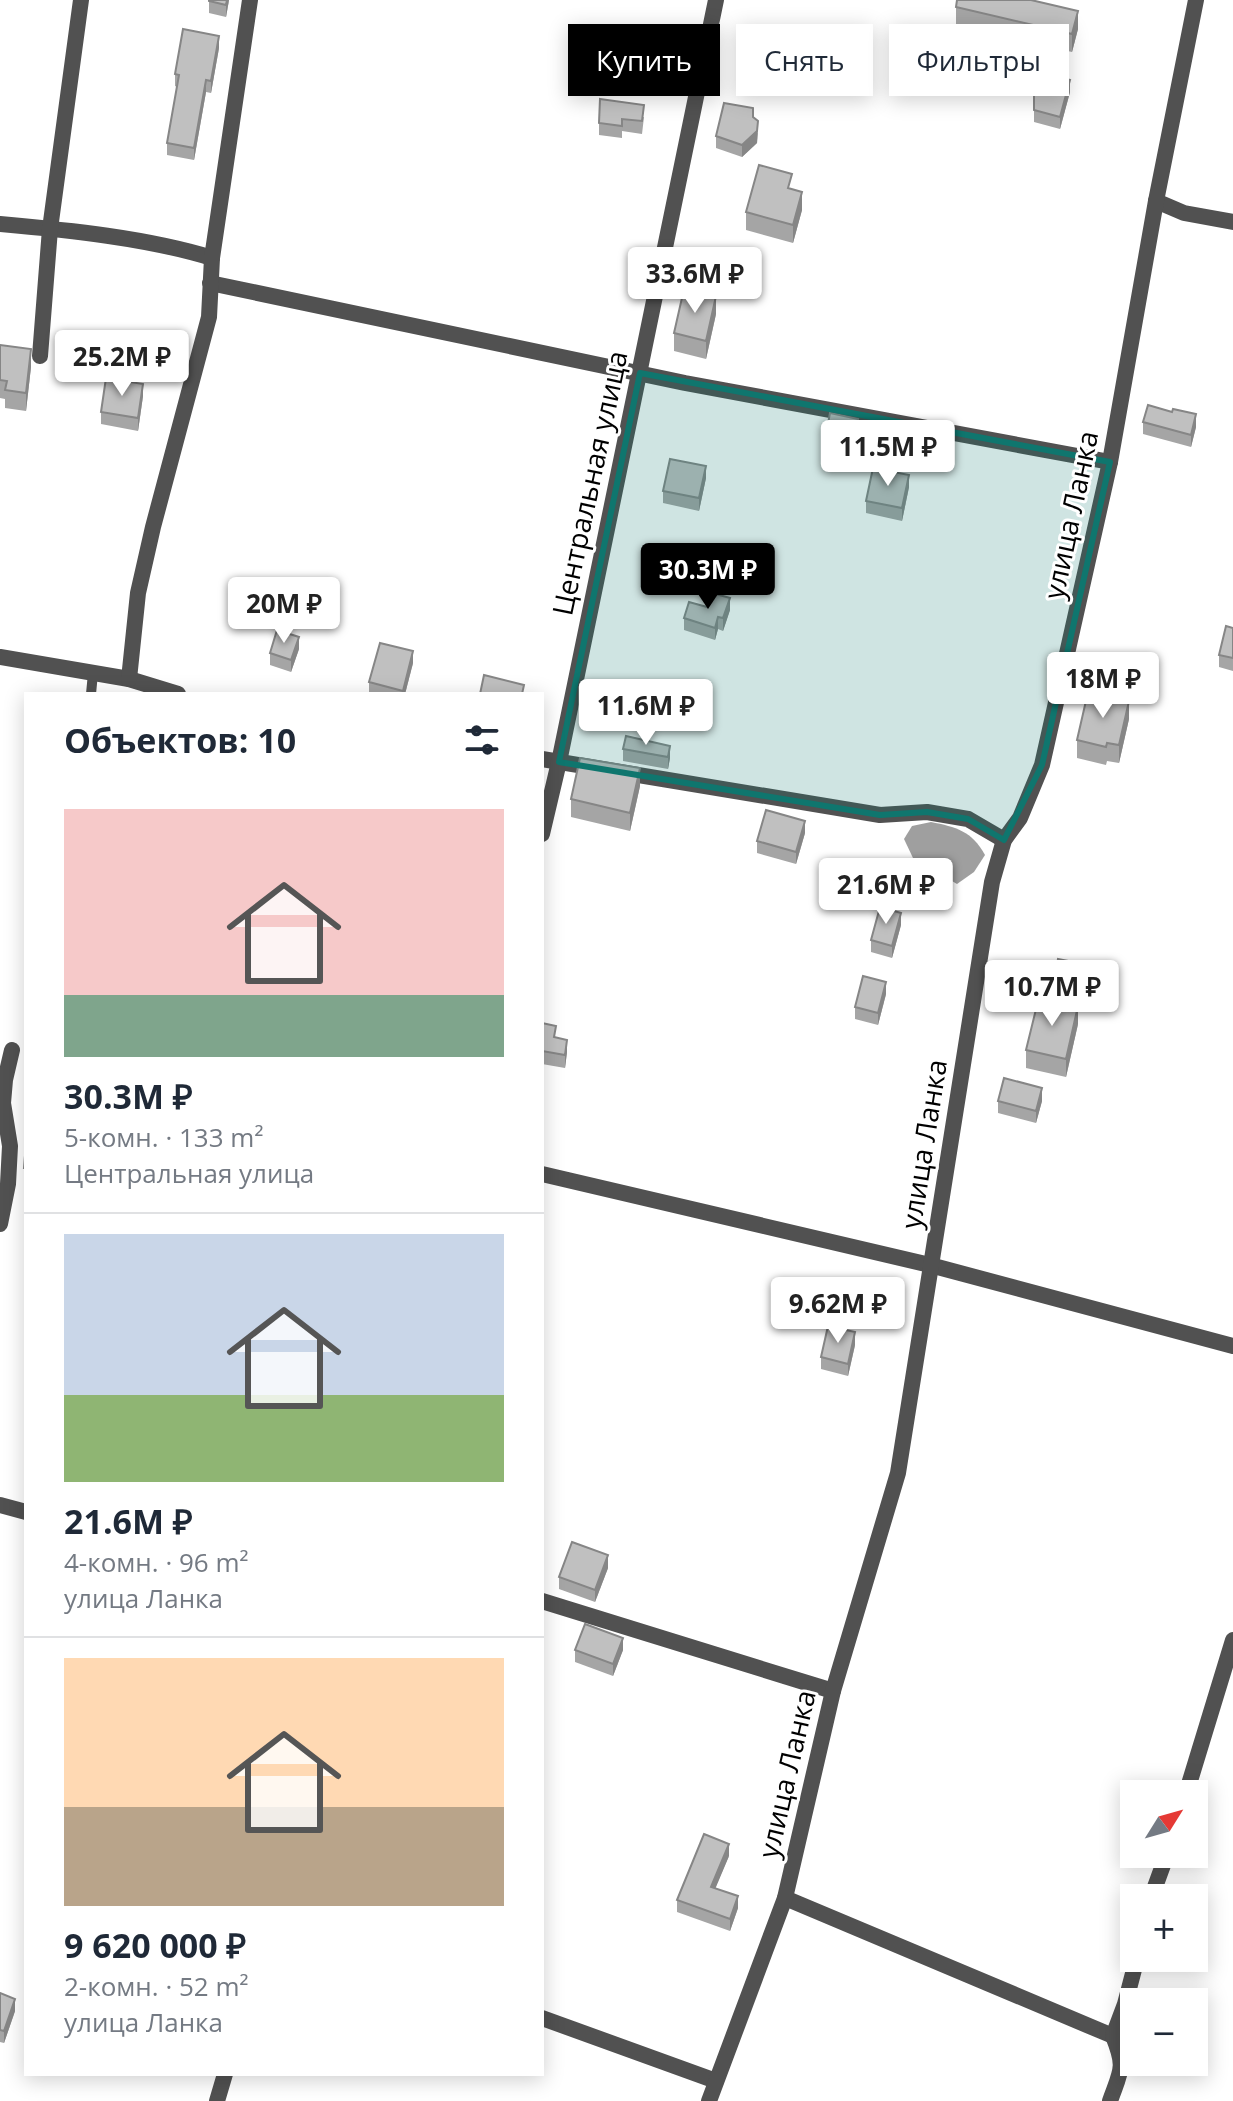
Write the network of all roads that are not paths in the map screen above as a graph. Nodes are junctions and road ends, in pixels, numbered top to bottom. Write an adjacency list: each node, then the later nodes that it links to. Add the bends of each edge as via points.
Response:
1 (81, 0): 8 (street)
2 (250, 0): 9 (street)
3 (716, 0): 12 (street, Центральная улица)
4 (1196, 0): 5 (street, улица Ланка)
5 (1156, 201): 6 (street, via 1184,213); 13 (street, улица Ланка)
6 (1233, 222)
7 (0, 224): 8 (street)
8 (50, 229): 9 (street); 11 (street)
9 (212, 258): 10 (street)
10 (210, 283): 12 (street); 16 (street, via 209,317 138,593)
11 (40, 356)
12 (640, 373): 13 (street); 20 (street, Центральная улица)
13 (1110, 462): 22 (street, улица Ланка, via 1042,765 1020,818)
14 (0, 657): 15 (street)
15 (93, 673): 16 (street); 17 (lane)
16 (129, 679): 18 (street)
17 (91, 692)
18 (171, 692)
19 (544, 759): 20 (street)
20 (559, 762): 21 (street, Центральная улица); 22 (street, via 880,815 927,812 968,819)
21 (544, 826)
22 (1004, 840): 26 (street, улица Ланка, via 992,882)
23 (13, 1051): 25 (street, via 3,1103 10,1146)
24 (544, 1174): 26 (street)
25 (0, 1224)
26 (930, 1265): 27 (street); 32 (street, улица Ланка, via 898,1473)
27 (1233, 1346)
28 (0, 1505): 29 (street)
29 (24, 1511)
30 (544, 1602): 32 (street)
31 (1233, 1640): 33 (street)
32 (833, 1691): 34 (street, улица Ланка)
33 (1190, 1780)
34 (785, 1898): 37 (street); 39 (street, улица Ланка)
35 (1133, 1972): 37 (street)
36 (544, 2019): 39 (street)
37 (1113, 2036): 42 (street, via 1121,2069)
38 (224, 2076): 40 (street)
39 (716, 2081): 41 (street, улица Ланка)
40 (217, 2101)
41 (709, 2101)
42 (1110, 2101)

